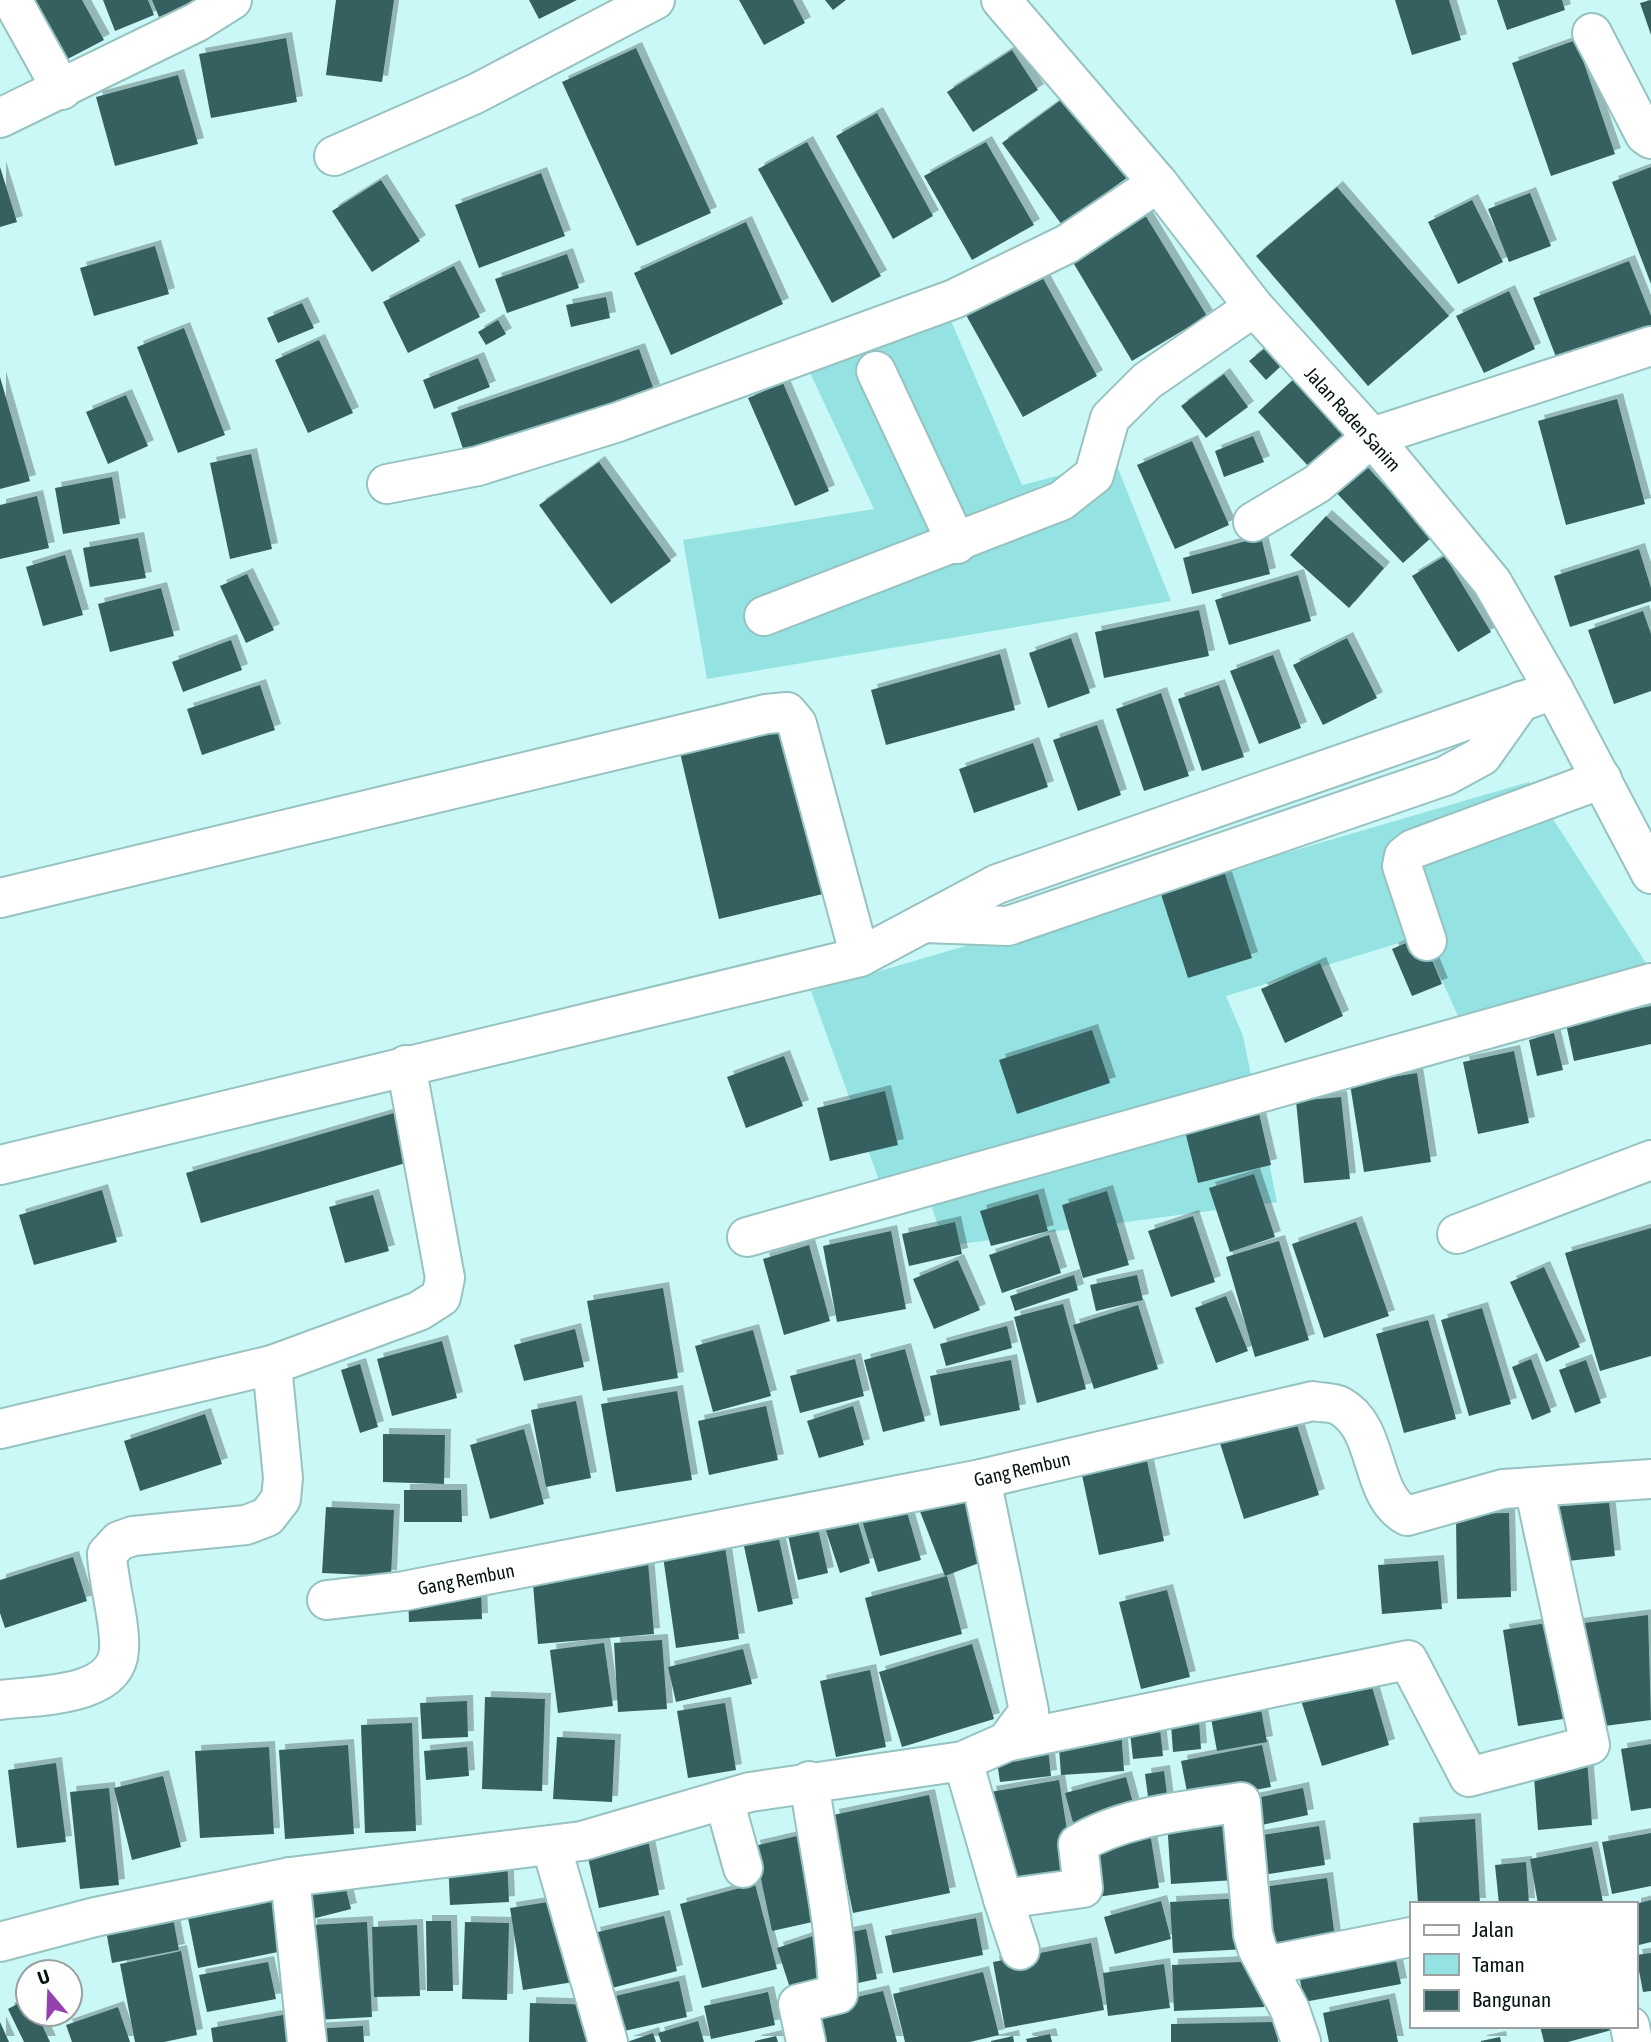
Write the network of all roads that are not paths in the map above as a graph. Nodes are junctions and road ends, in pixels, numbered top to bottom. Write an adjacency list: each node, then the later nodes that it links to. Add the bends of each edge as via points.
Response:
1 (12, 0): 6 (street)
2 (232, 0): 6 (street)
3 (655, 0): 9 (street, via 475,94)
4 (1001, 0): 10 (street, Jalan Raden Sanim)
5 (1592, 33): 8 (street)
6 (62, 90): 7 (street)
7 (0, 118)
8 (1651, 139)
9 (334, 156)
10 (1158, 183): 11 (street, Jalan Raden Sanim); 15 (street, via 1067,244 954,299 618,422 478,466)
11 (1254, 307): 14 (street, Jalan Raden Sanim); 17 (street, via 1147,381 1110,418 1094,475 1061,501)
12 (1651, 346): 14 (street)
13 (876, 371): 17 (street)
14 (1372, 437): 16 (street, via 1317,484); 19 (street, Jalan Raden Sanim, via 1492,582)
15 (387, 484)
16 (1254, 522)
17 (957, 544): 18 (street)
18 (764, 616)
19 (1537, 695): 20 (street, Jalan Raden Sanim); 24 (street, via 998,884)
20 (1602, 779): 21 (street, Jalan Raden Sanim); 23 (street, via 1413,849 1405,856 1402,866)
21 (1651, 874)
22 (0, 898): 24 (street, via 787,712 797,724)
23 (1427, 941)
24 (860, 957): 26 (street)
25 (1651, 984): 30 (street)
26 (406, 1065): 28 (street); 31 (street, via 445,1278 441,1297 419,1311)
27 (1651, 1160): 29 (street)
28 (0, 1164)
29 (1457, 1234)
30 (747, 1237)
31 (272, 1365): 32 (street); 37 (street, via 283,1478 281,1499 267,1517 246,1525 119,1541 107,1553 119,1650 114,1669 102,1681 78,1690)
32 (0, 1429)
33 (981, 1479): 35 (street, Gang Rembun, via 1313,1401 1339,1405 1359,1422 1393,1508 1407,1516 1503,1489); 36 (street, Gang Rembun, via 404,1591); 38 (street, via 1029,1711)
34 (1651, 1479): 35 (street, Gang Rembun)
35 (1534, 1487): 38 (street, via 1590,1745 1469,1777 1408,1660)
36 (327, 1600)
37 (0, 1700)
38 (1006, 1742): 39 (street)
39 (963, 1761): 40 (street); 45 (street)
40 (809, 1782): 41 (street); 52 (street, via 837,1948 838,1994 798,2004)
41 (724, 1800): 42 (street, via 582,1841); 43 (street)
42 (551, 1845): 44 (street); 51 (street)
43 (743, 1868)
44 (290, 1877): 47 (street, via 95,1917); 50 (street)
45 (1003, 1899): 48 (street); 49 (street, via 1083,1888 1078,1844 1094,1834 1146,1818 1241,1802 1253,1934)
46 (1410, 1937): 49 (street)
47 (0, 1942)
48 (1020, 1950)
49 (1269, 1965): 53 (street)
50 (307, 2042)
51 (608, 2042)
52 (806, 2042)
53 (1301, 2042)

